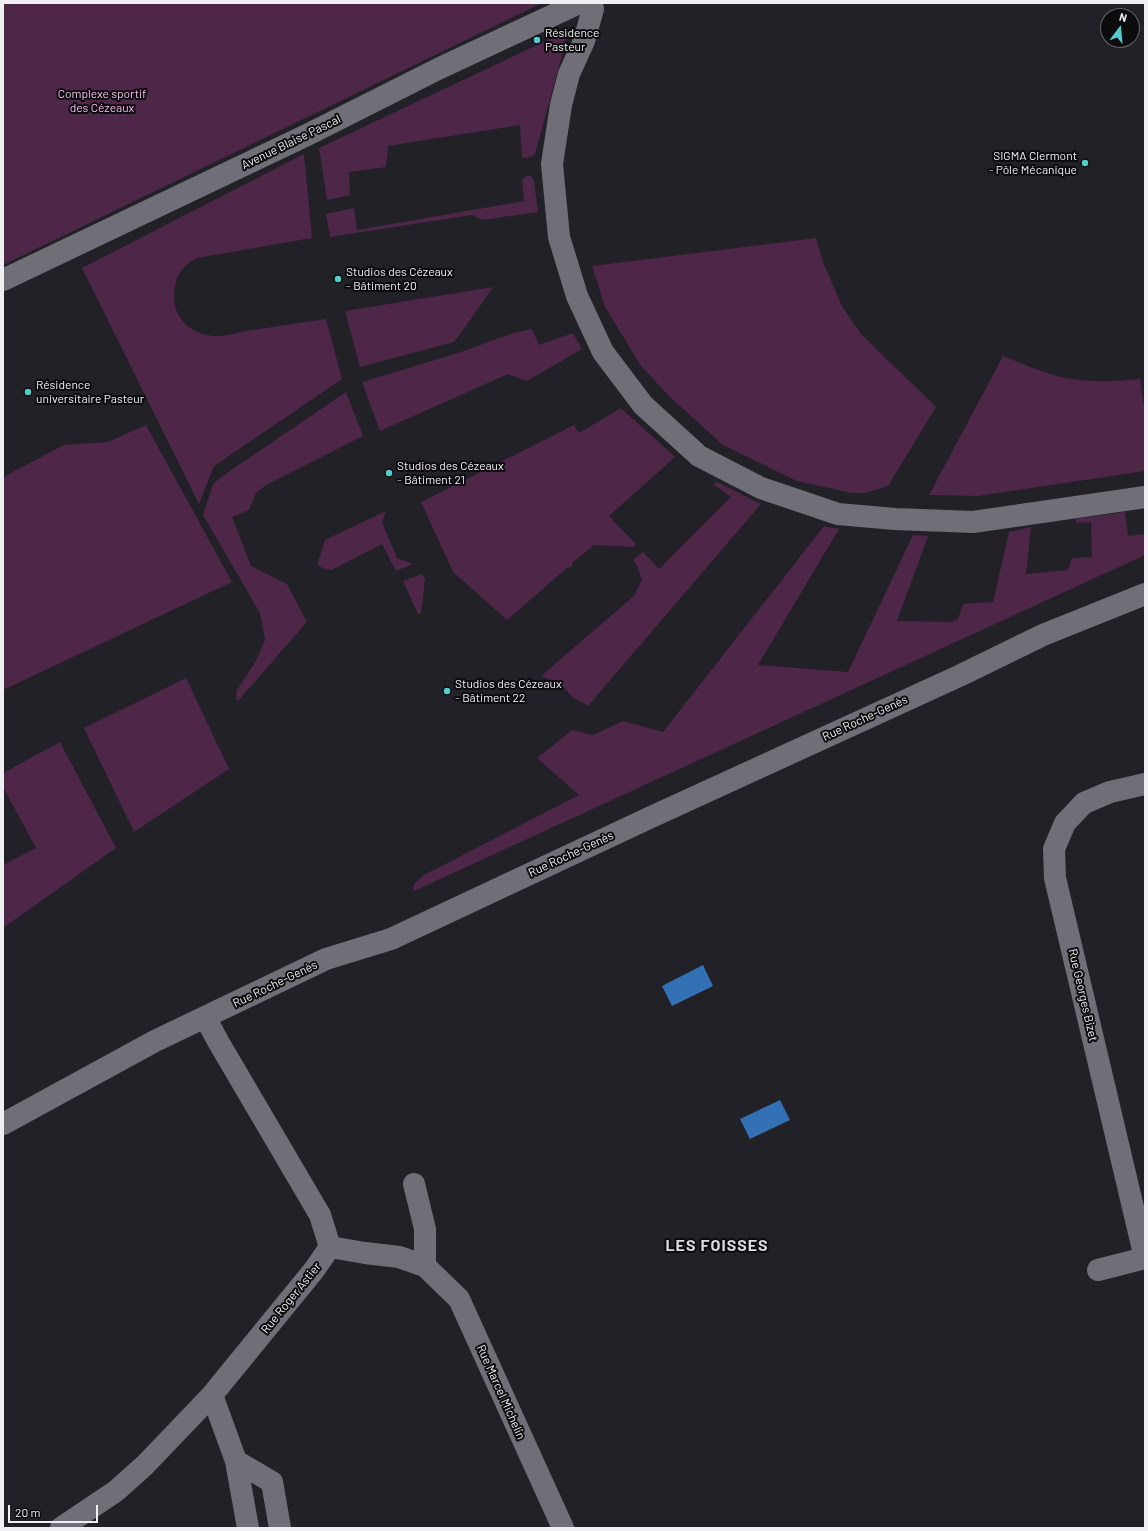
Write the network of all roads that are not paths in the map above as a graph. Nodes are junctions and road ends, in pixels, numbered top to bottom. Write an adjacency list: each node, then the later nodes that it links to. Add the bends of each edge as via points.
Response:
1 (579, 3): 3 (street, Avenue Blaise Pascal)
2 (592, 3): 4 (street, via 593,9 584,41 569,74 561,105 552,164 558,236 576,296 603,352 643,405 699,456 761,488 838,514 973,522)
3 (3, 280)
4 (1145, 497)
5 (1145, 594): 7 (street, Rue Roche-Genès, via 1043,635 391,939 326,959)
6 (1145, 784): 11 (street, Rue Georges Bizet, via 1110,792 1084,803 1065,823 1054,849 1055,878)
7 (206, 1017): 8 (street, Rue Roche-Genès, via 155,1041); 10 (street, via 320,1215)
8 (3, 1124)
9 (414, 1184): 12 (street, via 425,1229)
10 (330, 1247): 12 (street, Rue Marcel Michelin, via 399,1257); 14 (street, Rue Roger Astier)
11 (1145, 1258): 13 (street, Rue Georges Bizet)
12 (425, 1266): 19 (street, Rue Marcel Michelin, via 459,1299)
13 (1098, 1270)
14 (212, 1395): 15 (street); 16 (street, Rue Roger Astier, via 145,1465 116,1491)
15 (236, 1461): 17 (street); 18 (street, via 272,1482)
16 (61, 1528)
17 (248, 1528)
18 (280, 1528)
19 (563, 1528)

